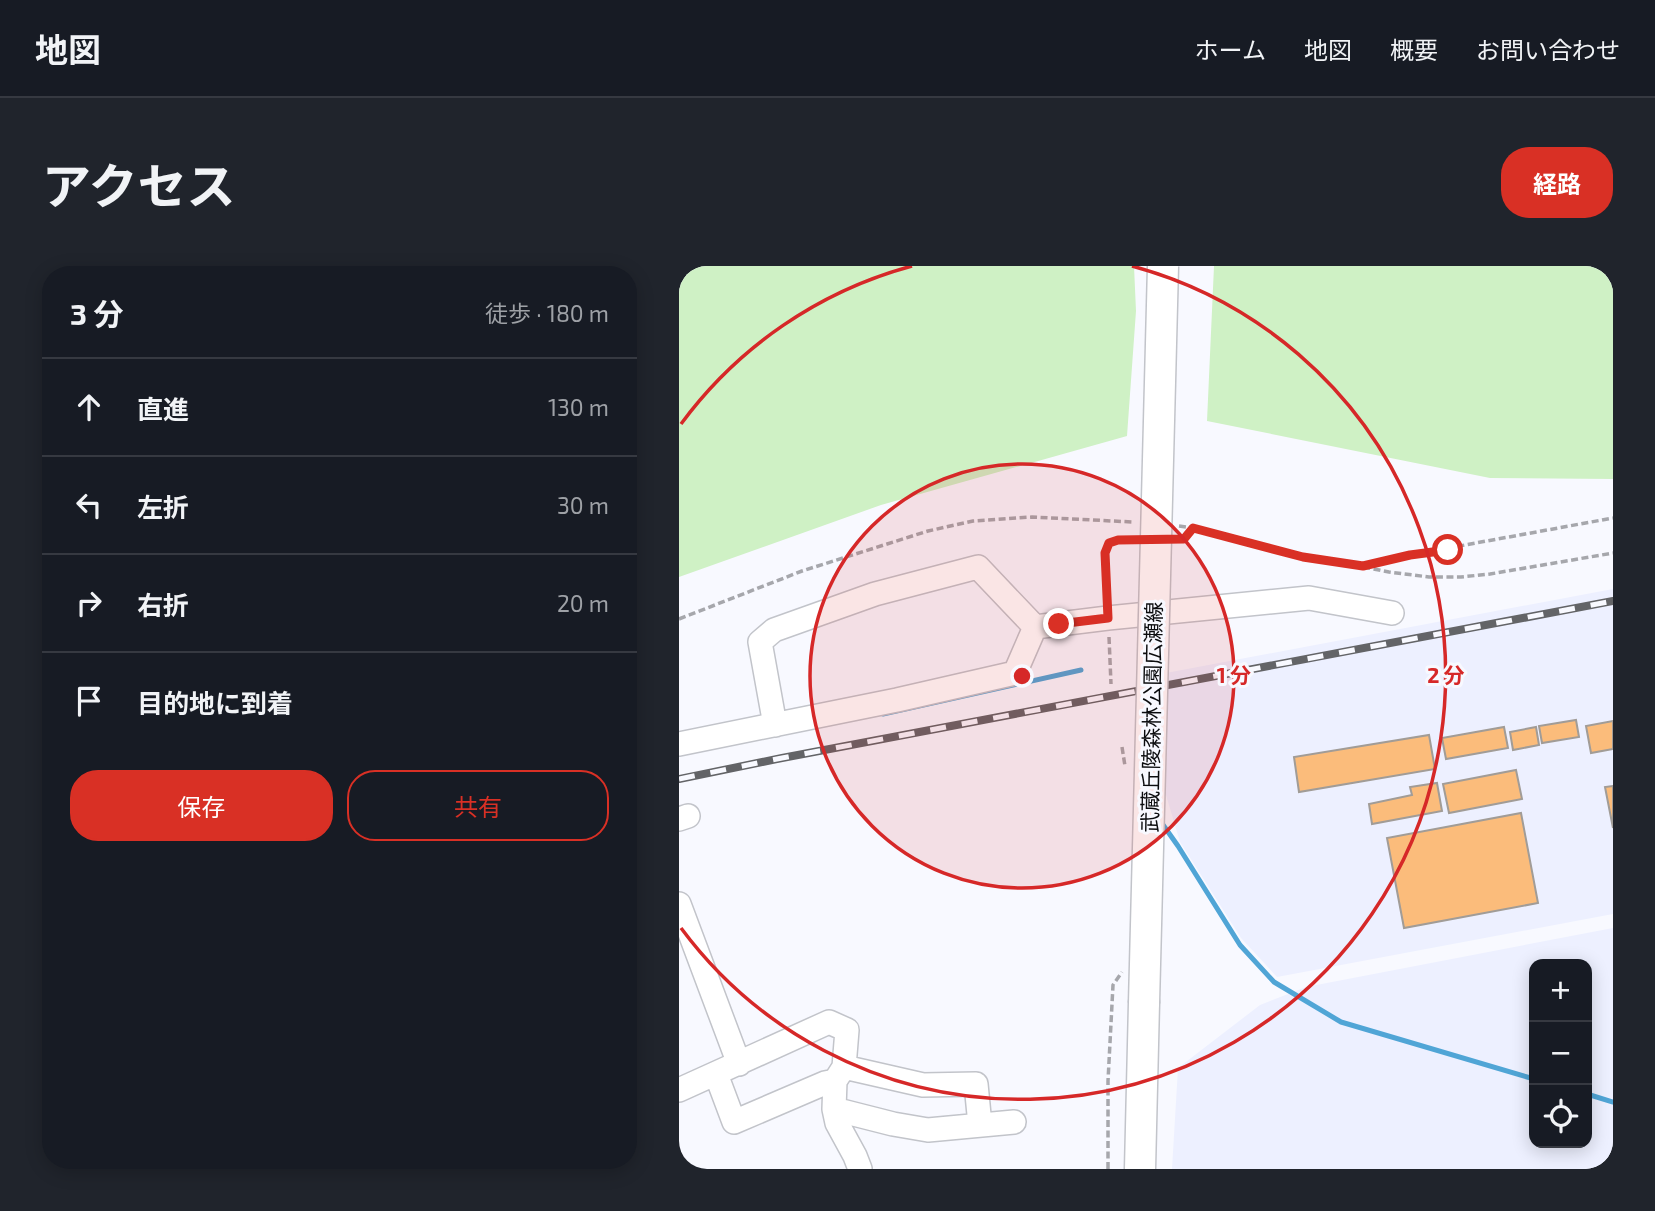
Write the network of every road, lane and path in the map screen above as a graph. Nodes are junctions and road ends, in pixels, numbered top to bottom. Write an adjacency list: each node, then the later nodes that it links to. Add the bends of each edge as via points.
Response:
1 (1163, 266): 28 (main road, 武蔵丘陵森林公園広瀬線, bridge)
2 (1613, 519): 7 (path)
3 (1099, 520): 10 (path, via 973,521 928,531 802,571)
4 (1144, 539): 9 (path, via 1109,543 1105,553)
5 (1171, 539): 7 (path, via 1184,539 1193,528 1303,557)
6 (1613, 554): 7 (path, via 1461,577 1402,574)
7 (1363, 566)
8 (1392, 613): 9 (street, via 1309,598)
9 (1108, 618): 11 (street); 12 (path)
10 (679, 619)
11 (1035, 627): 13 (street, via 1015,673); 13 (street, via 978,567 875,594 774,630 759,642)
12 (1111, 684)
13 (775, 725): 14 (street)
14 (679, 744)
15 (1122, 747): 16 (path)
16 (1125, 769)
17 (679, 904): 19 (street)
18 (1125, 968): 27 (path, via 1113,985)
19 (739, 1064): 20 (street); 21 (street, via 829,1022 847,1030)
20 (716, 1074): 21 (street, via 734,1122); 22 (street)
21 (840, 1074): 23 (street); 25 (street, via 923,1085 976,1084)
22 (679, 1090)
23 (834, 1110): 25 (street, via 927,1130); 26 (street)
24 (1014, 1122): 25 (street)
25 (980, 1125)
26 (860, 1169)
27 (1108, 1169)
28 (1140, 1169)

